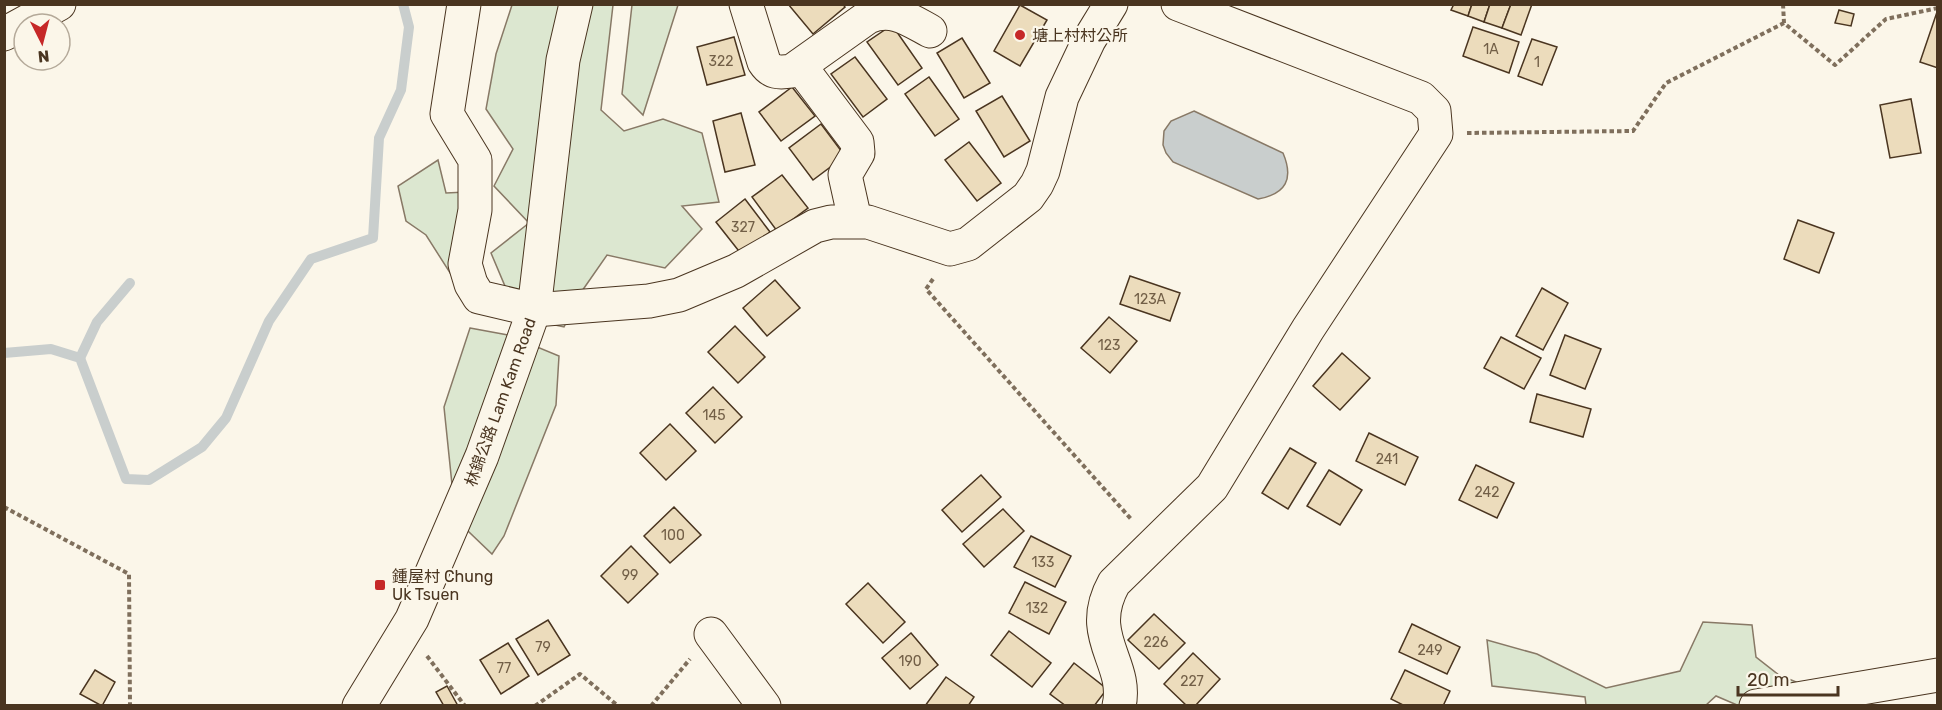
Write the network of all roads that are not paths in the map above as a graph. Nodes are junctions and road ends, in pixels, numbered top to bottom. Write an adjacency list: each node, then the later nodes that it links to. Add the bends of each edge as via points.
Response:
1 (59, 4): 8 (main road)
2 (464, 4): 11 (main road, via 447,114 475,160 475,210 465,264 480,297)
3 (576, 4): 11 (main road, 林錦公路 Lam Kam Road, via 563,60)
4 (746, 4): 9 (main road, via 769,69 784,72)
5 (1111, 4): 10 (main road, via 1062,98 1044,171 1028,197 969,243 950,249)
6 (1178, 4): 16 (main road, via 1421,98 1434,111 1436,134 1308,328 1224,470 1200,501 1114,584 1105,604 1103,624 1121,689)
7 (930, 31): 9 (main road, via 904,17 881,12 868,17)
8 (4, 34)
9 (800, 66): 10 (main road, via 857,142 858,153 844,179)
10 (855, 220): 11 (main road, via 815,226 736,271 679,295)
11 (534, 310): 14 (main road, 林錦公路 Lam Kam Road, via 482,456 412,619)
12 (711, 634): 15 (main road)
13 (1938, 675): 17 (main road)
14 (359, 705)
15 (764, 705)
16 (1119, 705)
17 (1756, 705)

